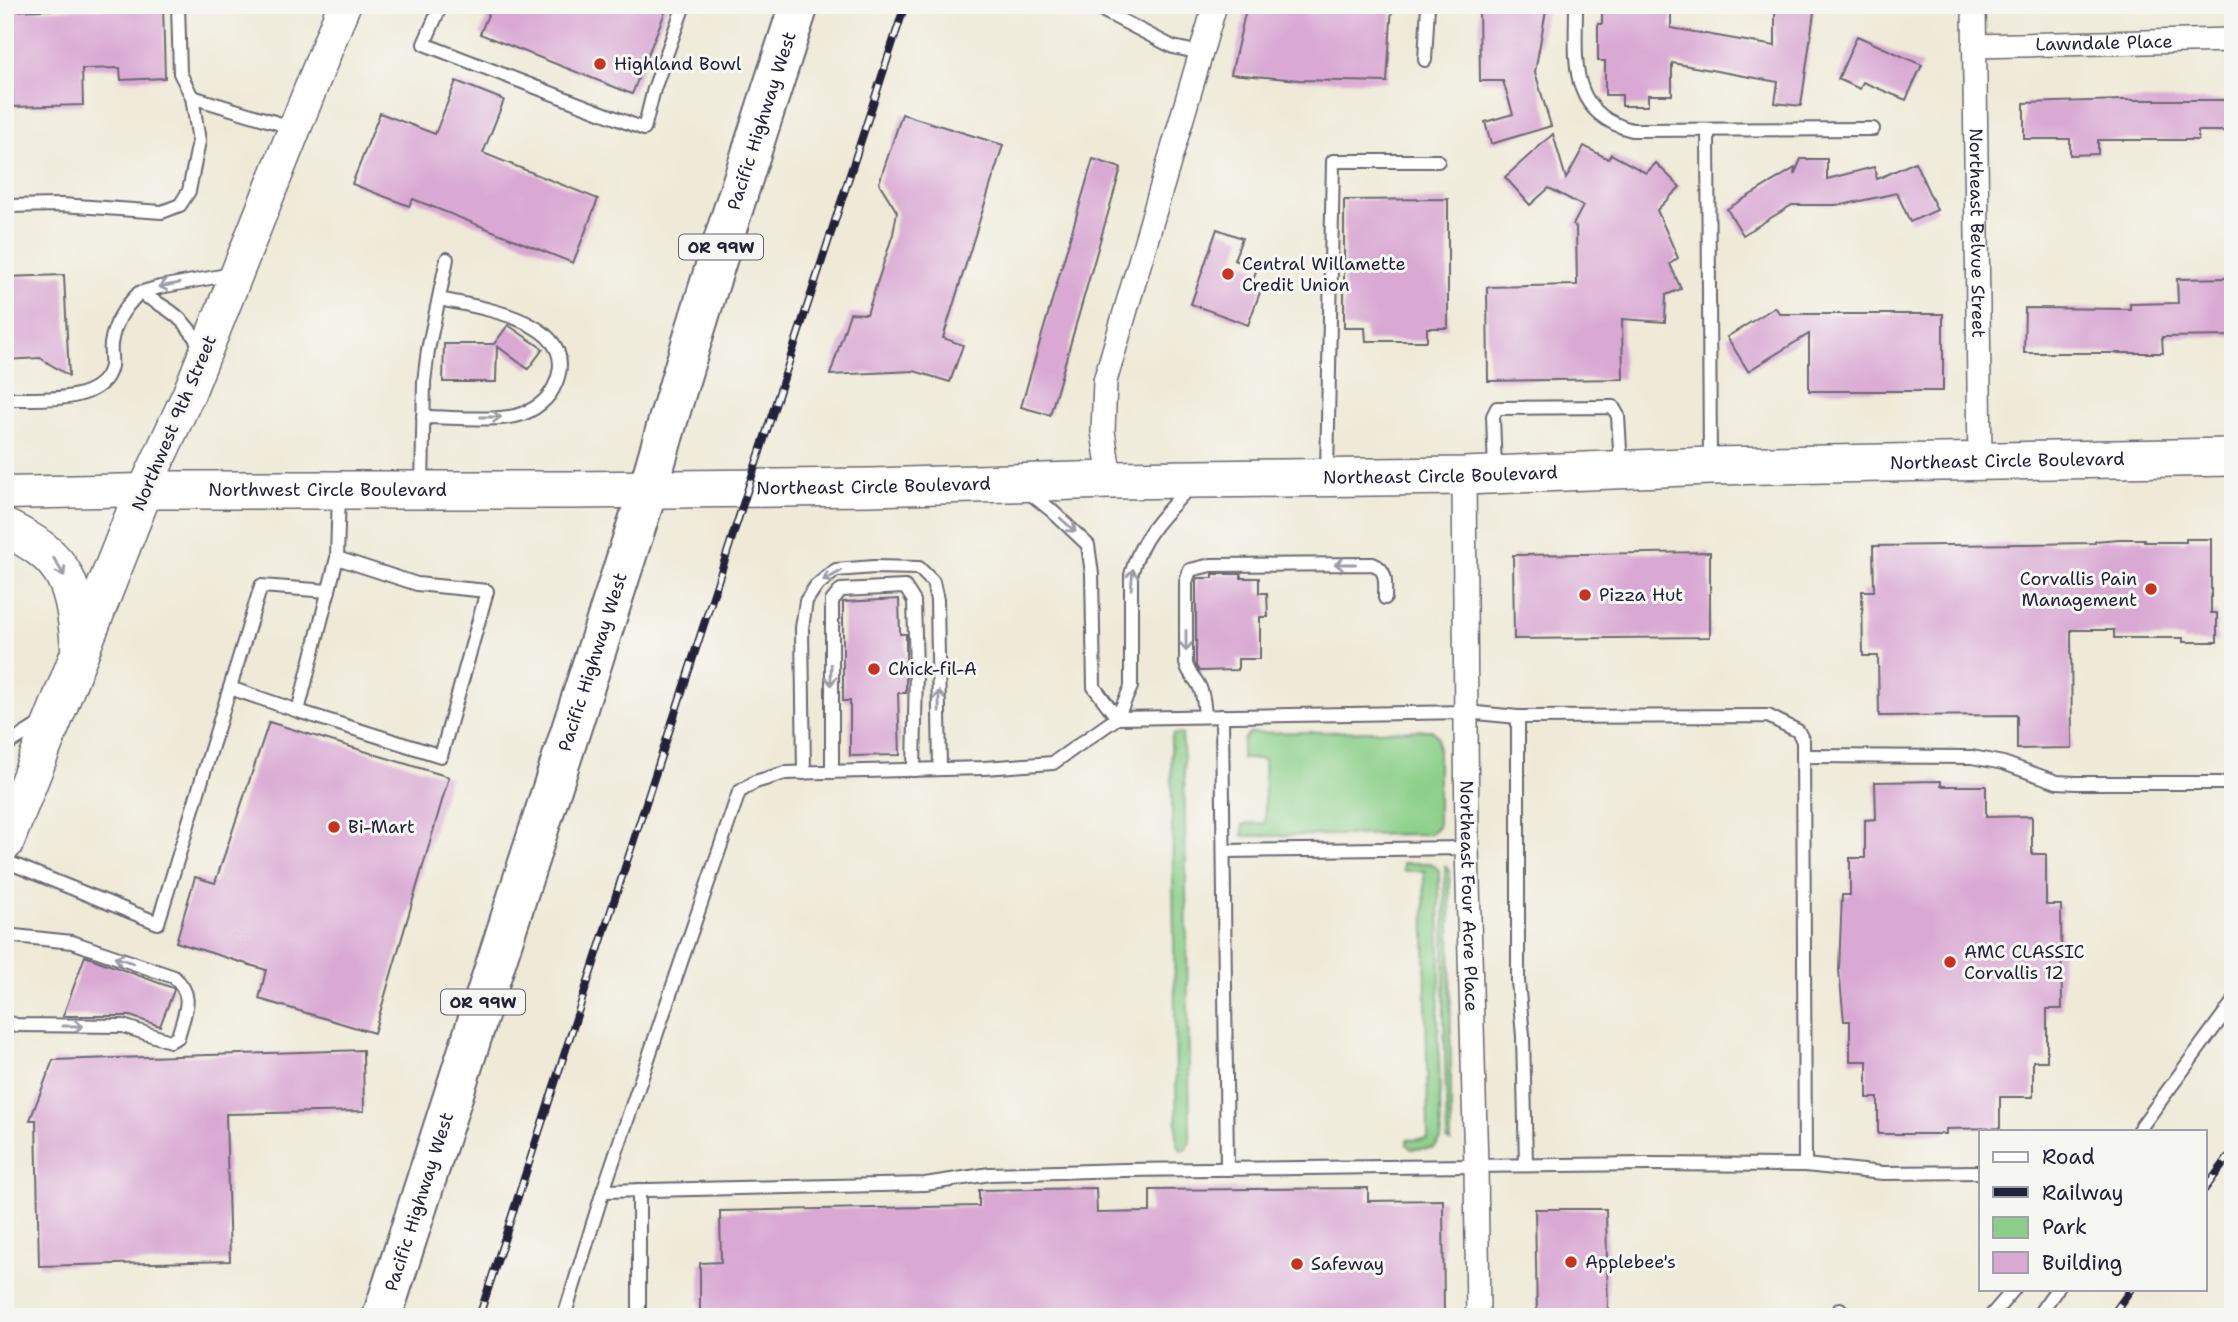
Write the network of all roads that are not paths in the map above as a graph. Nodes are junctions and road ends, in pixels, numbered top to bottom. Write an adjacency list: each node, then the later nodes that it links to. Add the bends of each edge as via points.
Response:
1 (177, 5): 15 (lane, via 180,73)
2 (344, 5): 16 (main road, Northwest 9th Street)
3 (441, 5): 4 (lane, via 424,44 644,129)
4 (684, 5)
5 (799, 5): 39 (highway, Pacific Highway West / OR 99W)
6 (1092, 5): 13 (lane, via 1173,47)
7 (1215, 5): 13 (street)
8 (1428, 5): 14 (lane)
9 (1576, 5): 18 (lane, via 1580,89 1604,119 1632,130)
10 (1974, 5): 12 (street, Northeast Belvue Street)
11 (2233, 40): 12 (street, Lawndale Place)
12 (1974, 46): 29 (street, Northeast Belvue Street)
13 (1201, 53): 35 (street, via 1105,381 1103,431)
14 (1425, 60)
15 (192, 97): 16 (lane); 20 (lane, via 199,141 189,191 180,205 162,212)
16 (295, 128): 22 (main road, Northwest 9th Street)
17 (1873, 129): 18 (lane)
18 (1708, 131): 30 (lane)
19 (1438, 161): 33 (lane, via 1333,161)
20 (5, 206)
21 (447, 260): 24 (lane)
22 (236, 274): 23 (lane, one-way to 23); 25 (main road, Northwest 9th Street)
23 (139, 293): 25 (lane, via 184,321); 26 (lane, via 118,321 111,363 100,385 78,395)
24 (439, 299): 27 (lane, via 428,350); 27 (lane, one-way to 24, via 510,417 530,410 548,399 559,366 559,351 549,337 527,323)
25 (203, 358): 37 (main road, Northwest 9th Street)
26 (5, 399)
27 (422, 417): 40 (lane)
28 (2233, 457): 29 (main road, Northeast Circle Boulevard)
29 (1980, 460): 30 (main road, Northeast Circle Boulevard)
30 (1710, 466): 31 (main road, Northeast Circle Boulevard)
31 (1621, 470): 32 (main road, Northeast Circle Boulevard); 32 (lane, via 1618,416 1613,407 1497,408)
32 (1479, 476): 33 (main road, Northeast Circle Boulevard); 50 (street, Northeast Four Acre Place)
33 (1327, 478): 34 (main road, Northeast Circle Boulevard)
34 (1197, 479): 35 (main road, Northeast Circle Boulevard); 54 (lane, one-way to 34, via 1131,687 1134,561 1157,521)
35 (1110, 480): 36 (main road, Northeast Circle Boulevard)
36 (1015, 482): 39 (main road, Northeast Circle Boulevard); 54 (lane, one-way to 54, via 1088,545 1094,687)
37 (144, 490): 38 (main road, Northwest Circle Boulevard); 41 (main road, Northwest Circle Boulevard); 46 (main road, Northwest 9th Street)
38 (339, 490): 40 (main road, Northwest Circle Boulevard); 43 (lane)
39 (648, 490): 40 (main road, Northwest Circle Boulevard); 79 (highway, Pacific Highway West / OR 99W)
40 (422, 491)
41 (5, 494)
42 (5, 528): 46 (main road, one-way to 46, via 28,538 59,564 77,617)
43 (337, 558): 44 (lane); 48 (lane, via 417,584 487,591 441,757)
44 (329, 591): 47 (lane, via 261,586); 48 (lane)
45 (1385, 598): 51 (lane, one-way to 51, via 1384,572 1373,564 1211,565 1189,570 1186,663 1199,685)
46 (80, 655): 49 (main road, Northwest 9th Street)
47 (230, 688): 48 (lane); 65 (lane, via 158,923)
48 (298, 711)
49 (57, 712): 55 (lane); 62 (main road, Northwest 9th Street)
50 (1466, 712): 52 (lane); 53 (lane); 63 (street, Northeast Four Acre Place)
51 (1205, 716): 52 (lane); 54 (lane)
52 (1222, 716): 64 (lane)
53 (1518, 717): 56 (lane, via 1768,716 1798,732); 70 (lane, via 1518,981)
54 (1117, 718): 57 (lane, via 1053,763)
55 (5, 747)
56 (1802, 757): 61 (lane, via 1972,757 2057,782); 71 (lane)
57 (940, 769): 58 (lane); 60 (lane, one-way to 60, via 933,582 919,568 874,566 836,570 806,601 802,628)
58 (914, 770): 59 (lane); 59 (lane, one-way to 59, via 914,601 905,587 870,587 841,590 832,601)
59 (832, 772): 60 (lane)
60 (804, 773): 76 (lane, via 785,773 739,792)
61 (2233, 783)
62 (5, 842)
63 (1467, 848): 64 (lane); 72 (street, Northeast Four Acre Place)
64 (1224, 851): 73 (lane)
65 (5, 861)
66 (5, 935): 68 (lane, one-way to 66, via 16,1025 123,1026 170,1041 178,1037 188,1000 183,985 174,977 72,942)
67 (2233, 1002): 69 (lane)
68 (5, 1021)
69 (2139, 1130)
70 (1526, 1164): 71 (lane); 72 (lane)
71 (1805, 1165): 74 (lane, via 1884,1172)
72 (1476, 1166): 73 (lane); 82 (street, Northeast Four Acre Place)
73 (1227, 1169): 75 (lane, via 990,1174 925,1184)
74 (1979, 1172)
75 (639, 1190): 76 (lane); 81 (lane)
76 (603, 1191): 80 (lane)
77 (2013, 1290): 83 (lane)
78 (2056, 1290): 84 (lane)
79 (382, 1317)
80 (564, 1317)
81 (639, 1317)
82 (1478, 1317)
83 (1990, 1317)
84 (2037, 1317)

